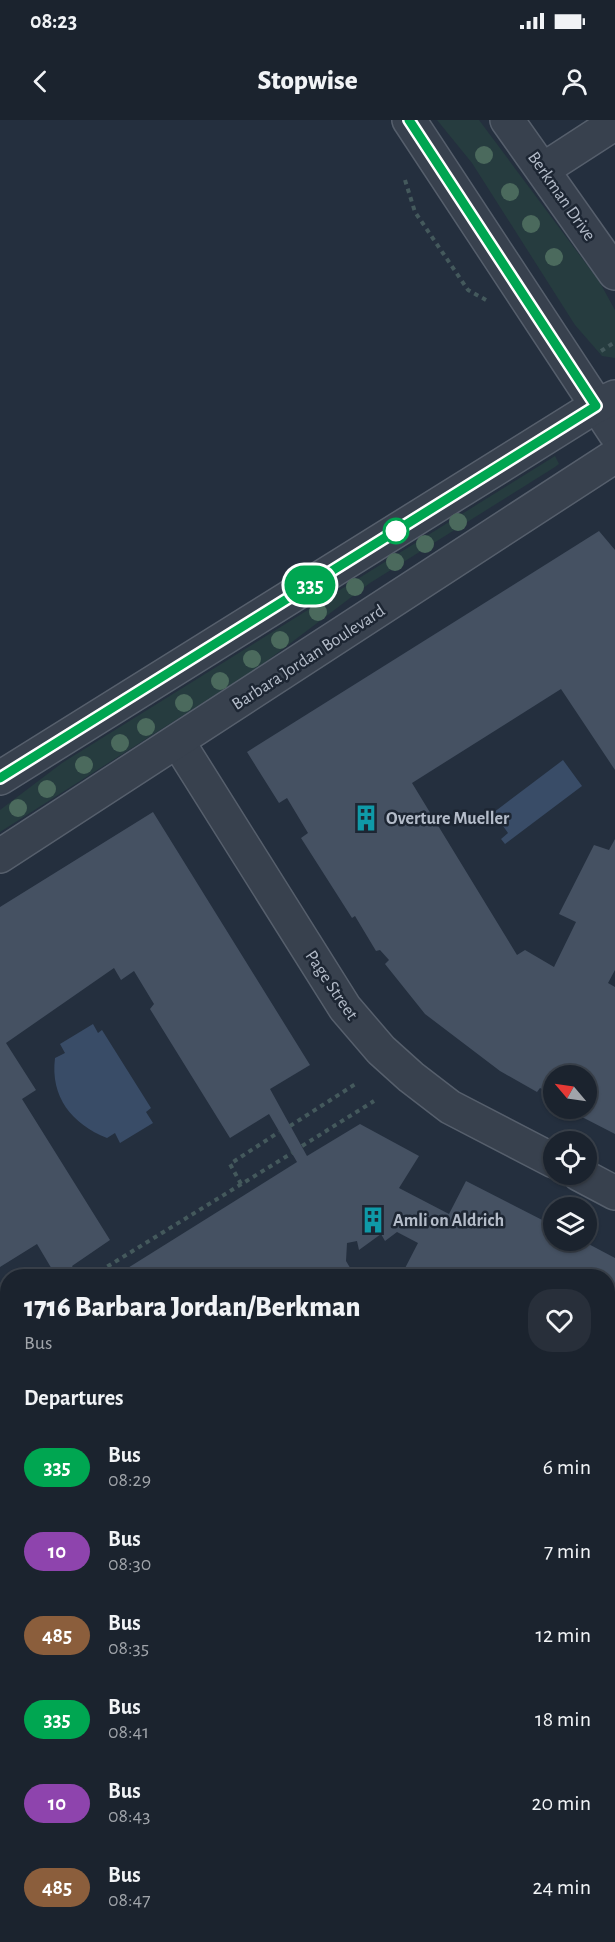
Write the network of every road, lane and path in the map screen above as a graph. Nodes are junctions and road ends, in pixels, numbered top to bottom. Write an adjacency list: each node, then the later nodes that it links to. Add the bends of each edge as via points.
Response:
1 (409, 120): 10 (street)
2 (507, 120): 4 (street, Berkman Drive)
3 (615, 123): 4 (street)
4 (544, 169): 6 (street, Berkman Drive)
5 (402, 170): 7 (path, via 415,212 468,290)
6 (615, 273)
7 (494, 305)
8 (615, 342): 9 (path)
9 (598, 353)
10 (605, 401): 11 (street); 14 (street)
11 (615, 433)
12 (615, 456): 13 (street, Barbara Jordan Boulevard)
13 (178, 742): 15 (street, Barbara Jordan Boulevard); 22 (street, Page Street, via 345,1008 381,1050 450,1107)
14 (0, 778)
15 (0, 856)
16 (357, 1083): 18 (path)
17 (374, 1101): 20 (path)
18 (290, 1126)
19 (279, 1132): 23 (path, via 230,1164)
20 (302, 1146)
21 (292, 1153): 23 (path)
22 (543, 1155)
23 (241, 1184): 26 (path)
24 (597, 1184): 25 (street)
25 (615, 1193)
26 (103, 1269)

